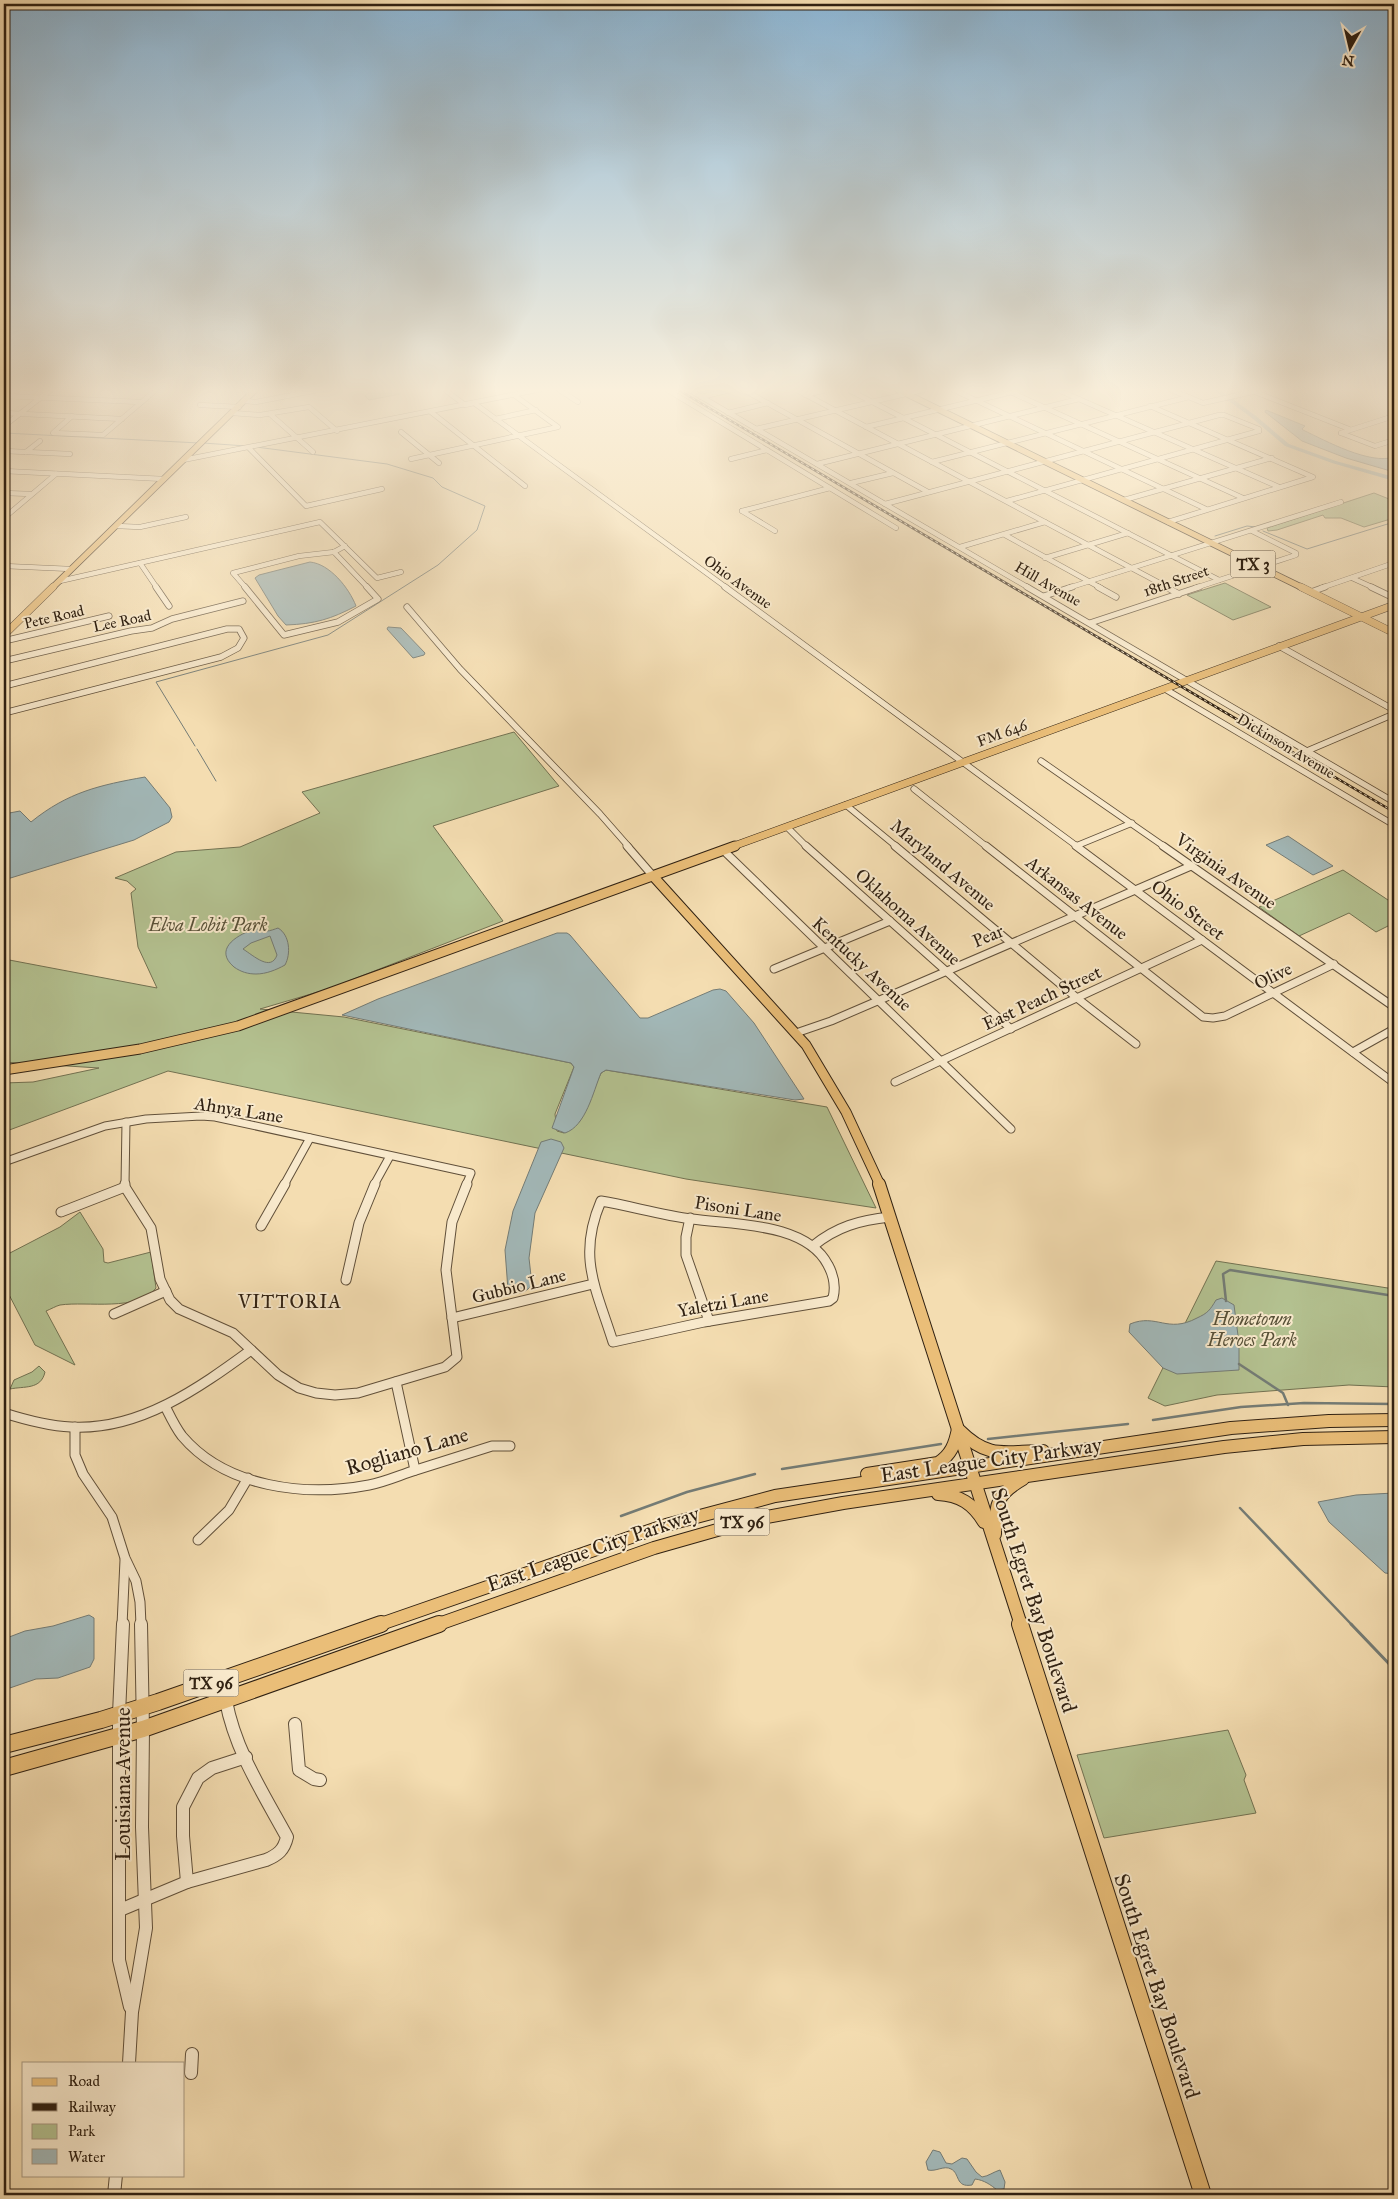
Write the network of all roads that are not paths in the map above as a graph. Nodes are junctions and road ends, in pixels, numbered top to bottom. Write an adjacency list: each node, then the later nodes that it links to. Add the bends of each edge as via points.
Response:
1 (34, 492): 19 (street)
2 (151, 492): 30 (main road)
3 (292, 492): 4 (street, via 306,506)
4 (370, 492)
5 (594, 492): 81 (street, Ohio Avenue)
6 (816, 492): 32 (street, via 742,511)
7 (836, 492): 31 (street)
8 (864, 492): 24 (street, Hill Avenue)
9 (928, 492): 24 (street)
10 (988, 492): 22 (street)
11 (1043, 492): 22 (street)
12 (1046, 492): 34 (street)
13 (1107, 492): 21 (main road, TX 3)
14 (1154, 492): 21 (street)
15 (1169, 492): 25 (street)
16 (1229, 492): 20 (street)
17 (1264, 492): 20 (street)
18 (4, 493): 19 (street)
19 (31, 494): 27 (street)
20 (1243, 498): 25 (street)
21 (1124, 500): 29 (main road, TX 3)
22 (1007, 501): 28 (street)
23 (1341, 502): 33 (street)
24 (885, 504): 39 (street, Hill Avenue)
25 (1206, 509): 29 (street)
26 (186, 517): 30 (street, via 140,527)
27 (4, 518)
28 (1044, 522): 35 (street); 37 (street)
29 (1168, 522): 36 (main road, TX 3)
30 (116, 526): 48 (main road)
31 (896, 528)
32 (775, 531)
33 (1252, 531): 36 (street); 46 (street, 18th Street, via 1296,552 1296,555)
34 (1128, 533): 37 (street); 41 (street)
35 (1005, 535): 39 (street); 42 (street)
36 (1212, 544): 41 (street); 46 (main road, TX 3)
37 (1087, 545): 42 (street); 47 (street)
38 (345, 546): 40 (street); 43 (street, via 320,522); 49 (street, via 376,578)
39 (960, 547): 56 (street, Hill Avenue)
40 (334, 552): 40 (street, via 378,599 338,622 284,635 233,573 299,556)
41 (1173, 556): 47 (street); 52 (street)
42 (1045, 558): 53 (street)
43 (140, 563): 51 (street); 61 (street)
44 (1393, 565): 50 (street)
45 (4, 566): 48 (street)
46 (1260, 567): 52 (street, 18th Street); 54 (main road, TX 3)
47 (1131, 569): 53 (street); 55 (street)
48 (71, 570): 51 (main road)
49 (401, 572)
50 (1352, 578): 54 (street); 58 (street)
51 (60, 580): 67 (main road)
52 (1219, 580): 55 (street, 18th Street)
53 (1088, 582): 56 (street); 57 (street)
54 (1312, 592): 64 (main road, TX 3)
55 (1179, 594): 65 (street, 18th Street)
56 (1044, 596): 65 (street, Hill Avenue)
57 (1116, 597)
58 (1394, 598)
59 (244, 601): 70 (street, Lee Road, via 172,619 152,628)
60 (1394, 605): 64 (main road, FM 646)
61 (169, 606)
62 (407, 606): 91 (street, via 460,669 600,814)
63 (109, 616): 68 (street, Pete Road)
64 (1361, 617): 66 (main road, TX 3); 69 (main road, FM 646 / FM 646)
65 (1090, 624): 71 (street, Hill Avenue)
66 (1394, 633)
67 (4, 635)
68 (4, 641)
69 (1279, 646): 71 (main road, FM 646 / FM 646); 75 (street)
70 (4, 661)
71 (1188, 680): 73 (main road, FM 646 / FM 646); 79 (street, Hill Avenue)
72 (4, 686): 76 (street, via 227,629 239,629 244,638 238,648 221,657)
73 (1165, 689): 81 (main road, FM 646 / FM 646); 86 (street, Dickinson Avenue)
74 (48, 707): 78 (street)
75 (1394, 710)
76 (4, 713)
77 (1394, 714): 79 (street)
78 (4, 718)
79 (1307, 751): 83 (street, Hill Avenue)
80 (1041, 761): 85 (street, Virginia Avenue)
81 (963, 762): 84 (main road, FM 646 / FM 646); 88 (street, Ohio Street)
82 (914, 789): 93 (street, Arkansas Avenue)
83 (1394, 802)
84 (846, 805): 87 (main road, FM 646 / FM 646); 96 (street, Maryland Avenue)
85 (1132, 823): 88 (street); 90 (street, Virginia Avenue)
86 (1394, 825)
87 (787, 827): 89 (main road, FM 646 / FM 646); 94 (street, Oklahoma Avenue)
88 (1076, 846): 92 (street, Ohio Street)
89 (723, 850): 91 (main road, FM 646 / FM 646); 97 (street, Kentucky Avenue)
90 (1192, 866): 92 (street, Pear); 98 (street, Virginia Avenue)
91 (653, 876): 109 (main road, South Egret Bay Boulevard); 113 (main road, FM 646, via 289,1010 221,1031 65,1062)
92 (1136, 890): 93 (street, Pear); 95 (street, Ohio Street)
93 (1075, 916): 96 (street, Pear); 100 (street, Arkansas Avenue)
94 (890, 922): 97 (street); 101 (street, Oklahoma Avenue)
95 (1202, 940): 100 (street, East Peach Street); 102 (street, Ohio Street)
96 (1012, 943): 101 (street, Pear); 103 (street, Maryland Avenue)
97 (824, 948): 99 (street); 104 (street, Kentucky Avenue)
98 (1334, 964): 102 (street, Olive); 105 (street, Virginia Avenue)
99 (774, 969)
100 (1141, 969): 103 (street, East Peach Street); 106 (street, Arkansas Avenue, via 1199,1015 1212,1019)
101 (946, 971): 104 (street, Pear); 107 (street, Oklahoma Avenue)
102 (1273, 992): 106 (street, Olive); 111 (street, Ohio Street)
103 (1077, 998): 107 (street, East Peach Street); 110 (street, Maryland Avenue)
104 (879, 1000): 109 (street, Pear); 112 (street, Kentucky Avenue)
105 (1394, 1007)
106 (1225, 1016)
107 (1011, 1029): 112 (street, East Peach Street)
108 (1394, 1029): 111 (street)
109 (796, 1033): 123 (main road, South Egret Bay Boulevard, via 827,1076 846,1110 865,1148)
110 (1136, 1044)
111 (1353, 1052): 115 (street, Ohio Street)
112 (942, 1061): 114 (street, East Peach Street); 117 (street, Kentucky Avenue)
113 (4, 1070)
114 (895, 1082)
115 (1394, 1083)
116 (126, 1122): 118 (street, Ahnya Lane, via 181,1116 214,1117); 120 (street, Ahnya Lane, via 95,1129); 121 (street)
117 (1011, 1129)
118 (310, 1138): 119 (street, Ahnya Lane); 125 (street)
119 (390, 1156): 127 (street, via 358,1223); 132 (street, Ahnya Lane, via 471,1173 452,1222 446,1270)
120 (4, 1162)
121 (125, 1187): 122 (street); 129 (street, via 151,1228 160,1279)
122 (61, 1212)
123 (890, 1217): 126 (street, via 864,1219 839,1227); 140 (main road, South Egret Bay Boulevard)
124 (690, 1218): 126 (street, Pisoni Lane, via 774,1230 799,1237); 128 (street, Pisoni Lane, via 601,1201 591,1228 589,1268); 133 (street, via 686,1255)
125 (262, 1226)
126 (813, 1246): 130 (street, Pisoni Lane, via 827,1259)
127 (346, 1280)
128 (593, 1284): 132 (street, Gubbio Lane); 133 (street, Yaletzi Lane, via 613,1342)
129 (166, 1291): 131 (street); 134 (street, via 179,1309 233,1333)
130 (835, 1293): 133 (street, Yaletzi Lane, via 834,1298 828,1301)
131 (114, 1314)
132 (452, 1318): 135 (street, via 458,1351 454,1360 445,1367)
133 (709, 1321)
134 (251, 1350): 135 (street, via 278,1375 316,1394 358,1393); 136 (street, via 214,1378)
135 (396, 1382): 145 (street)
136 (165, 1406): 139 (street, via 116,1422); 147 (street, Rogliano Lane, via 186,1441 232,1472)
137 (4, 1413): 139 (street)
138 (1394, 1420): 143 (main road, East League City Parkway / TX 96, via 1279,1423)
139 (75, 1427): 153 (street, Louisiana Avenue, via 75,1455 83,1474 112,1517)
140 (958, 1428): 143 (main road, via 976,1446 988,1452); 144 (main road, South Egret Bay Boulevard); 148 (main road, via 953,1450 938,1463 858,1476)
141 (1394, 1437): 146 (main road, East League City Parkway / TX 96, via 1263,1442)
142 (510, 1446): 145 (street, Rogliano Lane, via 492,1446)
143 (1065, 1452): 144 (main road, East League City Parkway / TX 96)
144 (971, 1467): 148 (main road, East League City Parkway / TX 96); 149 (main road, South Egret Bay Boulevard)
145 (415, 1470): 147 (street, Rogliano Lane, via 369,1485 341,1489 271,1486)
146 (1031, 1475): 149 (main road, East League City Parkway / TX 96); 152 (main road, via 1001,1493 996,1508)
147 (248, 1478): 151 (street, via 229,1510)
148 (840, 1484): 155 (main road, East League City Parkway / TX 96, via 775,1496 666,1524)
149 (976, 1484): 150 (main road, East League City Parkway / TX 96); 152 (main road, South Egret Bay Boulevard)
150 (907, 1493): 152 (main road, via 951,1494 962,1498 978,1512); 154 (main road, East League City Parkway / TX 96, via 778,1514 688,1537)
151 (198, 1540)
152 (994, 1540): 173 (main road, South Egret Bay Boulevard)
153 (125, 1558): 155 (street, Louisiana Avenue, via 136,1581 140,1602); 156 (street, Louisiana Avenue)
154 (226, 1701): 158 (main road, East League City Parkway / TX 96); 161 (street, via 228,1716)
155 (142, 1707): 156 (main road, TX 96); 158 (street, Louisiana Avenue)
156 (119, 1714): 159 (street, Louisiana Avenue); 160 (main road, TX 96)
157 (295, 1724): 163 (street, via 299,1770)
158 (143, 1729): 159 (main road, East League City Parkway / TX 96); 165 (street, Louisiana Avenue)
159 (120, 1736): 162 (main road, East League City Parkway / TX 96); 166 (street, Louisiana Avenue)
160 (4, 1745)
161 (246, 1757): 164 (street, via 212,1768 198,1778 183,1807); 164 (street, via 287,1837 284,1850 266,1860)
162 (4, 1768)
163 (320, 1780)
164 (187, 1882): 165 (street)
165 (144, 1898): 166 (street); 167 (street, Louisiana Avenue, via 146,1928)
166 (120, 1910): 167 (street, Louisiana Avenue, via 119,1960)
167 (132, 2012): 169 (street, Louisiana Avenue)
168 (192, 2054): 170 (street)
169 (129, 2062)
170 (191, 2073)
171 (116, 2176): 172 (street)
172 (114, 2195)
173 (1204, 2195)

